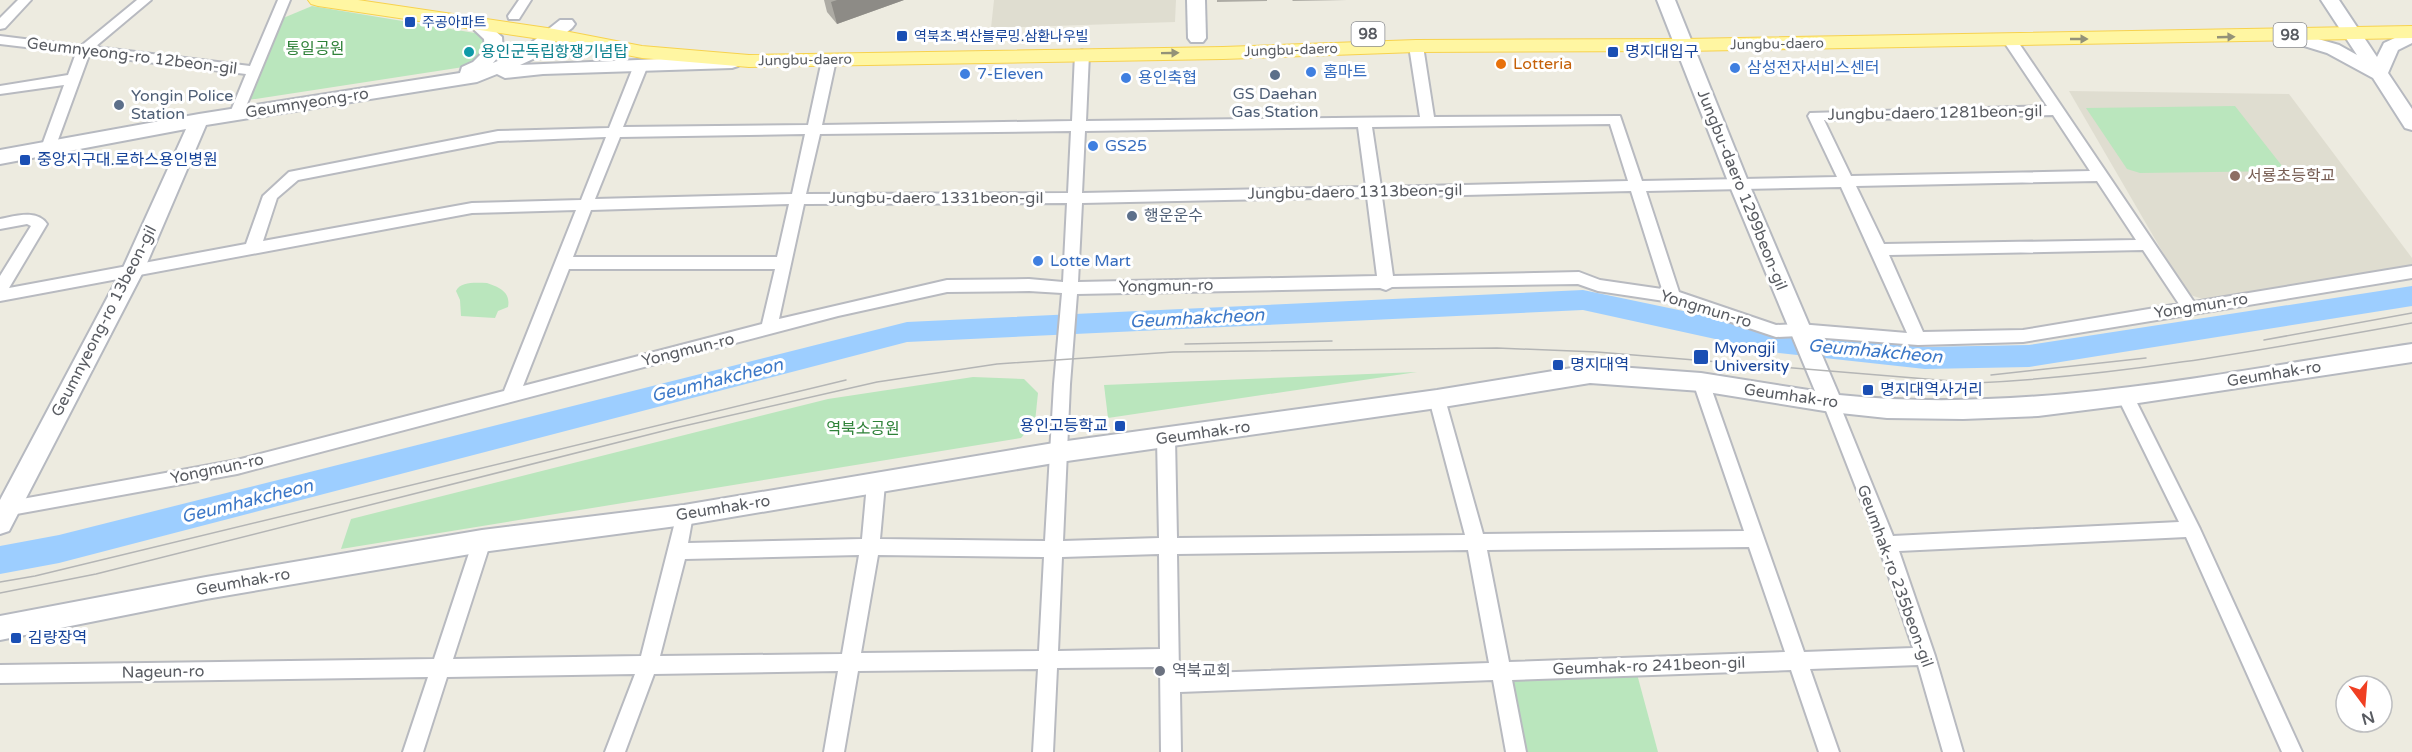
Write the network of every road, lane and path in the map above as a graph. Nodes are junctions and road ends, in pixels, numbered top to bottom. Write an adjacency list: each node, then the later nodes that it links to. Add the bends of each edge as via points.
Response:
1 (25, 0): 10 (street)
2 (145, 0): 23 (street)
3 (284, 0): 28 (street)
4 (318, 0): 12 (main road, Jungbu-daero / 98)
5 (398, 0): 9 (main road, Jungbu-daero / 98)
6 (1196, 0): 18 (main road)
7 (1666, 0): 19 (main road, Jungbu-daero 1299beon-gil)
8 (2330, 0): 14 (main road)
9 (520, 8): 15 (main road, Jungbu-daero / 98)
10 (5, 14): 13 (street)
11 (2412, 21): 14 (main road, Jungbu-daero / 98)
12 (477, 24): 15 (main road, Jungbu-daero / 98); 32 (main road, via 493,37 494,51 478,66)
13 (0, 25)
14 (2346, 26): 16 (main road, Jungbu-daero / 98); 17 (main road, Jungbu-daero / 98); 19 (main road, Jungbu-daero / 98); 29 (main road)
15 (560, 30): 18 (main road, Jungbu-daero / 98, via 753,46); 26 (main road, Jungbu-daero / 98, via 642,52); 30 (main road, Geumnyeong-ro, via 527,55)
16 (2412, 34): 29 (main road, via 2390,47)
17 (2287, 35): 20 (main road, Jungbu-daero / 98, one-way to 17); 29 (main road, via 2333,49)
18 (1197, 38): 19 (main road, Jungbu-daero / 98, via 1414,33)
19 (1681, 39): 20 (main road, Jungbu-daero / 98); 22 (main road, Jungbu-daero / 98); 47 (main road, Jungbu-daero 1299beon-gil)
20 (2009, 39): 34 (street, Jungbu-daero 1281beon-gil)
21 (0, 40): 23 (street, Geumnyeong-ro 12beon-gil)
22 (1416, 46): 24 (main road, Jungbu-daero / 98, one-way to 22); 37 (street)
23 (84, 50): 28 (street, Geumnyeong-ro 12beon-gil); 31 (street)
24 (1082, 54): 25 (main road, Jungbu-daero / 98); 40 (street)
25 (829, 60): 26 (main road, Jungbu-daero / 98); 41 (street)
26 (749, 61): 27 (main road)
27 (641, 65): 30 (main road, via 543,68); 42 (street)
28 (255, 71): 35 (street, Geumnyeong-ro 12beon-gil)
29 (2378, 74): 39 (main road)
30 (477, 76): 32 (main road, Geumnyeong-ro)
31 (73, 79): 33 (street); 43 (street)
32 (444, 81): 35 (main road, Geumnyeong-ro)
33 (0, 90)
34 (2057, 110): 45 (street, Jungbu-daero 1281beon-gil); 46 (street, Jungbu-daero 1281beon-gil, via 1815,116)
35 (237, 113): 36 (main road, Geumnyeong-ro)
36 (199, 120): 43 (main road, Geumnyeong-ro); 59 (main road, Geumnyeong-ro 13beon-gil)
37 (1428, 121): 38 (street); 48 (street, via 1615,119)
38 (1365, 124): 40 (street); 49 (street)
39 (2412, 124)
40 (1079, 127): 41 (street); 50 (street)
41 (814, 130): 42 (street); 51 (street)
42 (616, 132): 52 (street); 55 (street, via 498,136 294,176 270,196)
43 (48, 148): 44 (main road, Geumnyeong-ro)
44 (0, 157)
45 (2100, 176): 46 (street); 54 (street, Jungbu-daero 1281beon-gil)
46 (1847, 182): 47 (street); 56 (street)
47 (1739, 184): 48 (street, Jungbu-daero 1313beon-gil); 68 (main road, Jungbu-daero 1299beon-gil)
48 (1637, 186): 49 (street, Jungbu-daero 1313beon-gil); 65 (street)
49 (1374, 192): 50 (street, Jungbu-daero 1313beon-gil); 61 (street)
50 (1074, 198): 51 (street, Jungbu-daero 1331beon-gil); 62 (street)
51 (798, 199): 52 (street, Jungbu-daero 1331beon-gil); 58 (street)
52 (586, 206): 55 (street, Jungbu-daero 1331beon-gil, via 472,208); 57 (street)
53 (0, 224): 63 (street, via 28,219 40,224)
54 (2146, 245): 56 (street); 66 (street, Jungbu-daero 1281beon-gil)
55 (252, 250): 59 (street, Jungbu-daero 1331beon-gil)
56 (1879, 250): 69 (street)
57 (563, 263): 58 (street); 72 (street)
58 (784, 263): 67 (street)
59 (133, 270): 64 (street, Jungbu-daero 1331beon-gil); 80 (main road, Geumnyeong-ro 13beon-gil)
60 (2412, 272): 66 (street, Yongmun-ro)
61 (1386, 284): 62 (street, Yongmun-ro); 65 (street, Yongmun-ro, via 1579,278 1598,285)
62 (1070, 288): 67 (street, Yongmun-ro, via 947,286); 77 (street)
63 (0, 289)
64 (0, 295)
65 (1672, 296): 68 (street, Yongmun-ro, via 1776,332)
66 (2189, 307): 69 (street, Yongmun-ro, via 2023,336)
67 (769, 329): 72 (street, Yongmun-ro)
68 (1800, 332): 69 (street, Yongmun-ro); 73 (main road, Jungbu-daero 1299beon-gil)
69 (1918, 339)
70 (2412, 353): 74 (main road, Geumhak-ro)
71 (1701, 382): 73 (main road, Geumhak-ro); 75 (main road, Geumhak-ro, via 1590,374); 82 (street)
72 (511, 395): 80 (street, Yongmun-ro, via 237,467)
73 (1827, 395): 74 (main road, Geumhak-ro, via 1887,409 1963,410); 85 (street, Geumhak-ro 235beon-gil)
74 (2126, 396): 81 (street)
75 (1437, 399): 76 (main road, Geumhak-ro); 84 (street)
76 (1166, 438): 77 (main road, Geumhak-ro); 86 (street)
77 (1060, 452): 78 (main road, Geumhak-ro); 88 (street)
78 (876, 484): 79 (main road, Geumhak-ro); 87 (street)
79 (684, 515): 83 (main road, Geumhak-ro); 89 (street)
80 (2, 516)
81 (2191, 529): 85 (street); 109 (street)
82 (1755, 539): 84 (street); 94 (street)
83 (482, 541): 90 (main road, Geumhak-ro); 97 (street)
84 (1476, 542): 86 (street); 98 (street)
85 (1887, 544): 91 (street, Geumhak-ro 235beon-gil)
86 (1166, 546): 88 (street); 92 (street)
87 (870, 547): 88 (street); 89 (street); 95 (street)
88 (1054, 549): 93 (street)
89 (678, 551): 96 (street)
90 (0, 628)
91 (1925, 656): 94 (street, Geumhak-ro 241beon-gil); 108 (street, Geumhak-ro 235beon-gil)
92 (1169, 658): 93 (street, Nageun-ro); 100 (street)
93 (1047, 660): 95 (street, Nageun-ro); 104 (street)
94 (1797, 660): 98 (street, Geumhak-ro 241beon-gil); 107 (street)
95 (850, 663): 96 (street, Nageun-ro); 103 (street)
96 (648, 666): 97 (street, Nageun-ro); 102 (street)
97 (441, 668): 99 (street, Nageun-ro); 101 (street)
98 (1501, 671): 100 (street, Geumhak-ro 241beon-gil); 106 (street)
99 (0, 674)
100 (1170, 683): 105 (street)
101 (413, 752)
102 (615, 752)
103 (834, 752)
104 (1043, 752)
105 (1171, 752)
106 (1516, 752)
107 (1829, 752)
108 (1953, 752)
109 (2292, 752)

